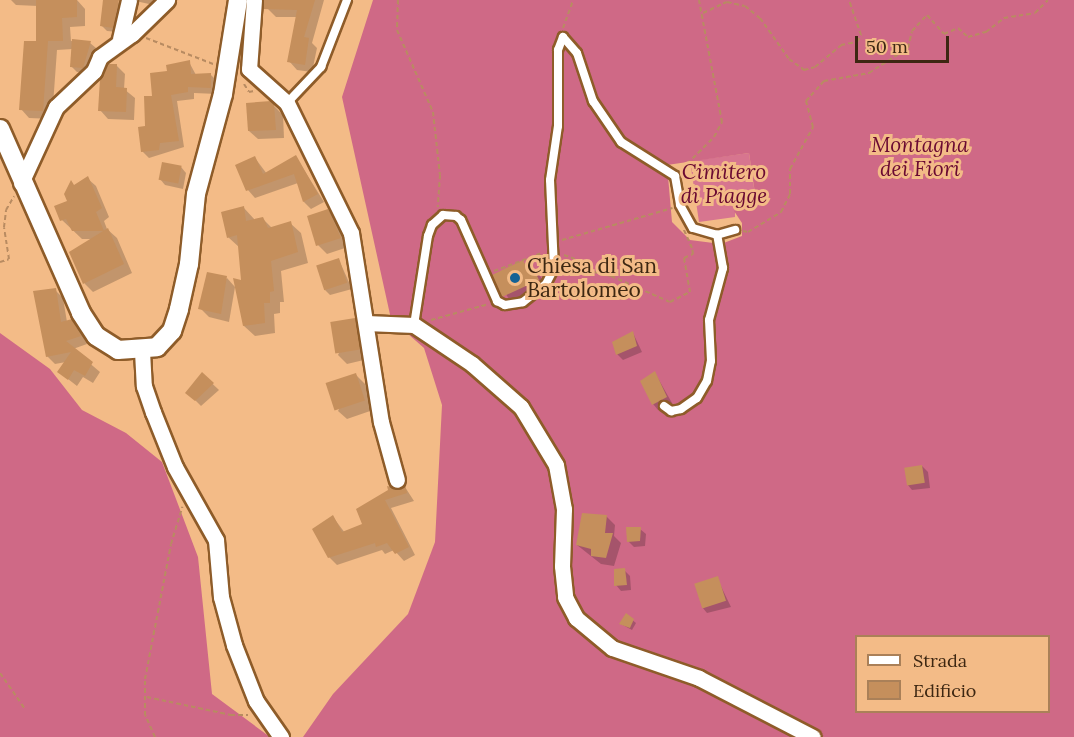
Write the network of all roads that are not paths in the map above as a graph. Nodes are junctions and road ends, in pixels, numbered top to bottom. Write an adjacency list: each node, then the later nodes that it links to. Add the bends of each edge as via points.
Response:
1 (129, 0): 6 (street)
2 (167, 0): 6 (street)
3 (238, 0): 14 (street, via 227,68 196,194 189,264 179,309 167,338 157,347)
4 (254, 0): 7 (street, via 247,60 250,81)
5 (347, 0): 7 (lane, via 321,67)
6 (126, 36): 9 (street, via 56,107)
7 (287, 103): 12 (street, via 351,233)
8 (0, 129): 9 (street)
9 (21, 183): 14 (street, via 81,313 96,336 118,351)
10 (735, 230): 11 (lane)
11 (717, 235): 13 (lane, via 691,225 680,205 675,176 621,142 593,101 577,53 563,37 558,50 558,126 550,180 553,256 546,284 523,302 505,305 497,301 461,220 449,214 437,219 428,236); 15 (lane, via 723,268 709,320 711,361 707,381 697,398 681,408 671,411)
12 (366, 323): 13 (street); 16 (street, via 381,422)
13 (414, 325): 18 (street, via 472,364 521,407 556,465 564,508 563,576 566,597 576,618 612,648 699,678)
14 (142, 351): 17 (street, via 144,386 153,412 216,540 223,607 234,645 260,707)
15 (664, 406)
16 (397, 480)
17 (281, 737)
18 (813, 737)

